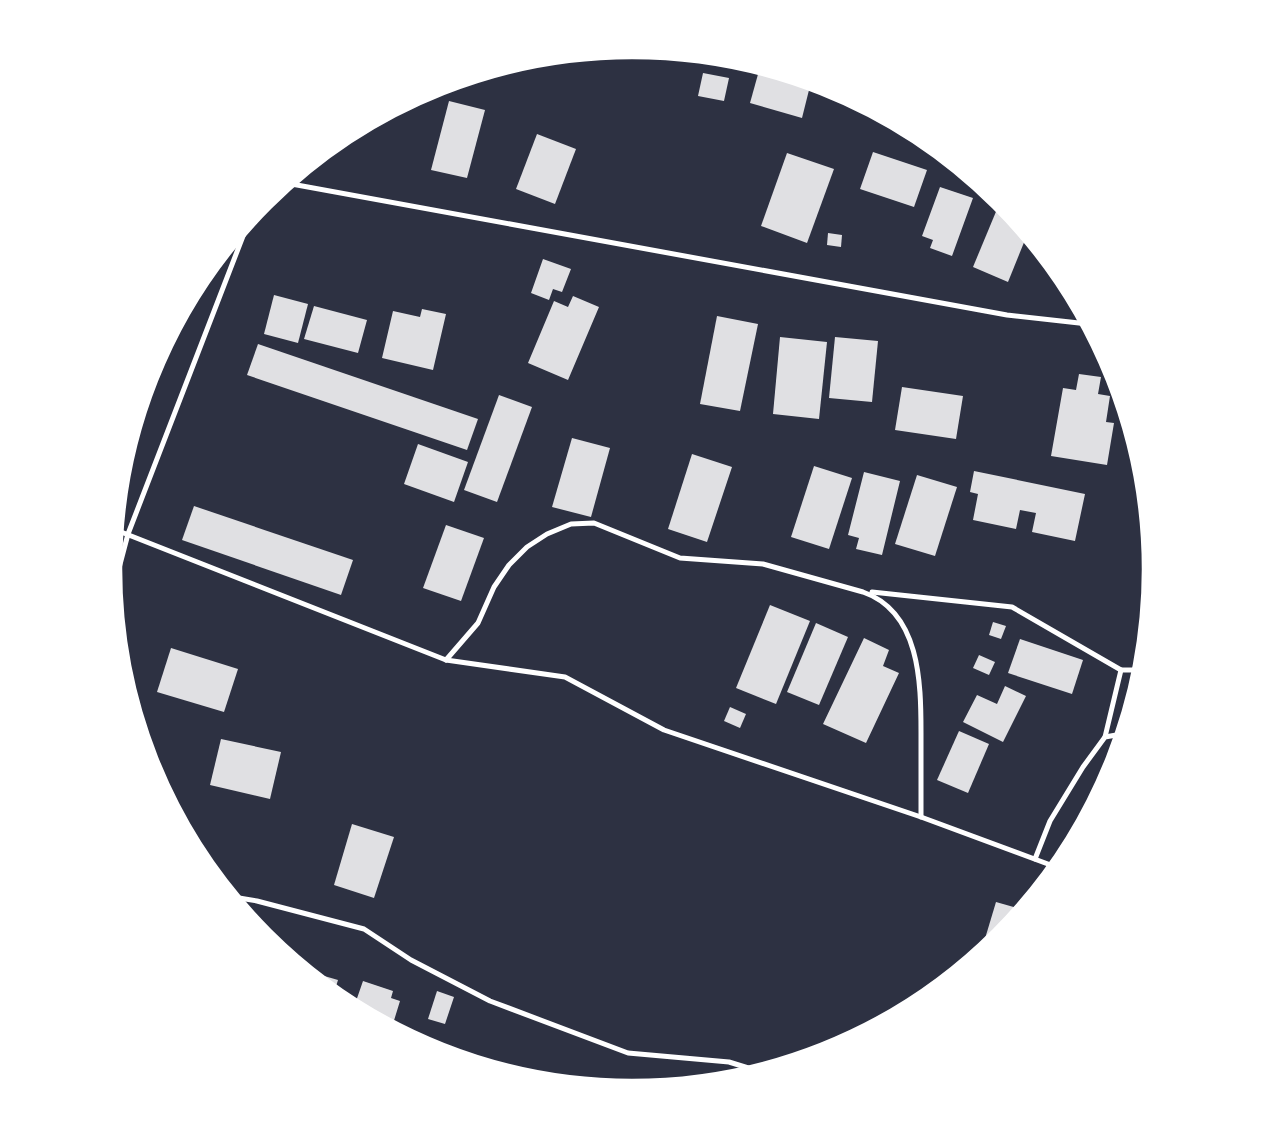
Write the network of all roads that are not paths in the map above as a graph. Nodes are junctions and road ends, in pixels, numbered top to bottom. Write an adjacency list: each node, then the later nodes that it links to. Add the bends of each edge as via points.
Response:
1 (294, 185): 3 (street, via 1007,315)
2 (242, 240): 5 (street)
3 (1080, 323)
4 (122, 532): 5 (street)
5 (128, 534): 6 (street); 8 (street)
6 (121, 560)
7 (864, 592): 8 (street, via 763,564 680,558 594,523 571,524 527,547 509,565 494,587 478,623); 9 (street, via 1012,607); 13 (street, via 886,603 902,623 915,656 921,710)
8 (446, 660): 13 (street, via 566,677 664,730)
9 (1122, 670): 10 (street); 12 (street)
10 (1133, 670)
11 (1115, 735): 12 (street)
12 (1105, 737): 14 (street, via 1050,821)
13 (921, 816): 14 (street)
14 (1034, 859): 15 (street)
15 (1048, 864)
16 (243, 899): 17 (street, via 364,929 411,960 490,1001 628,1053 729,1062)
17 (745, 1067)

